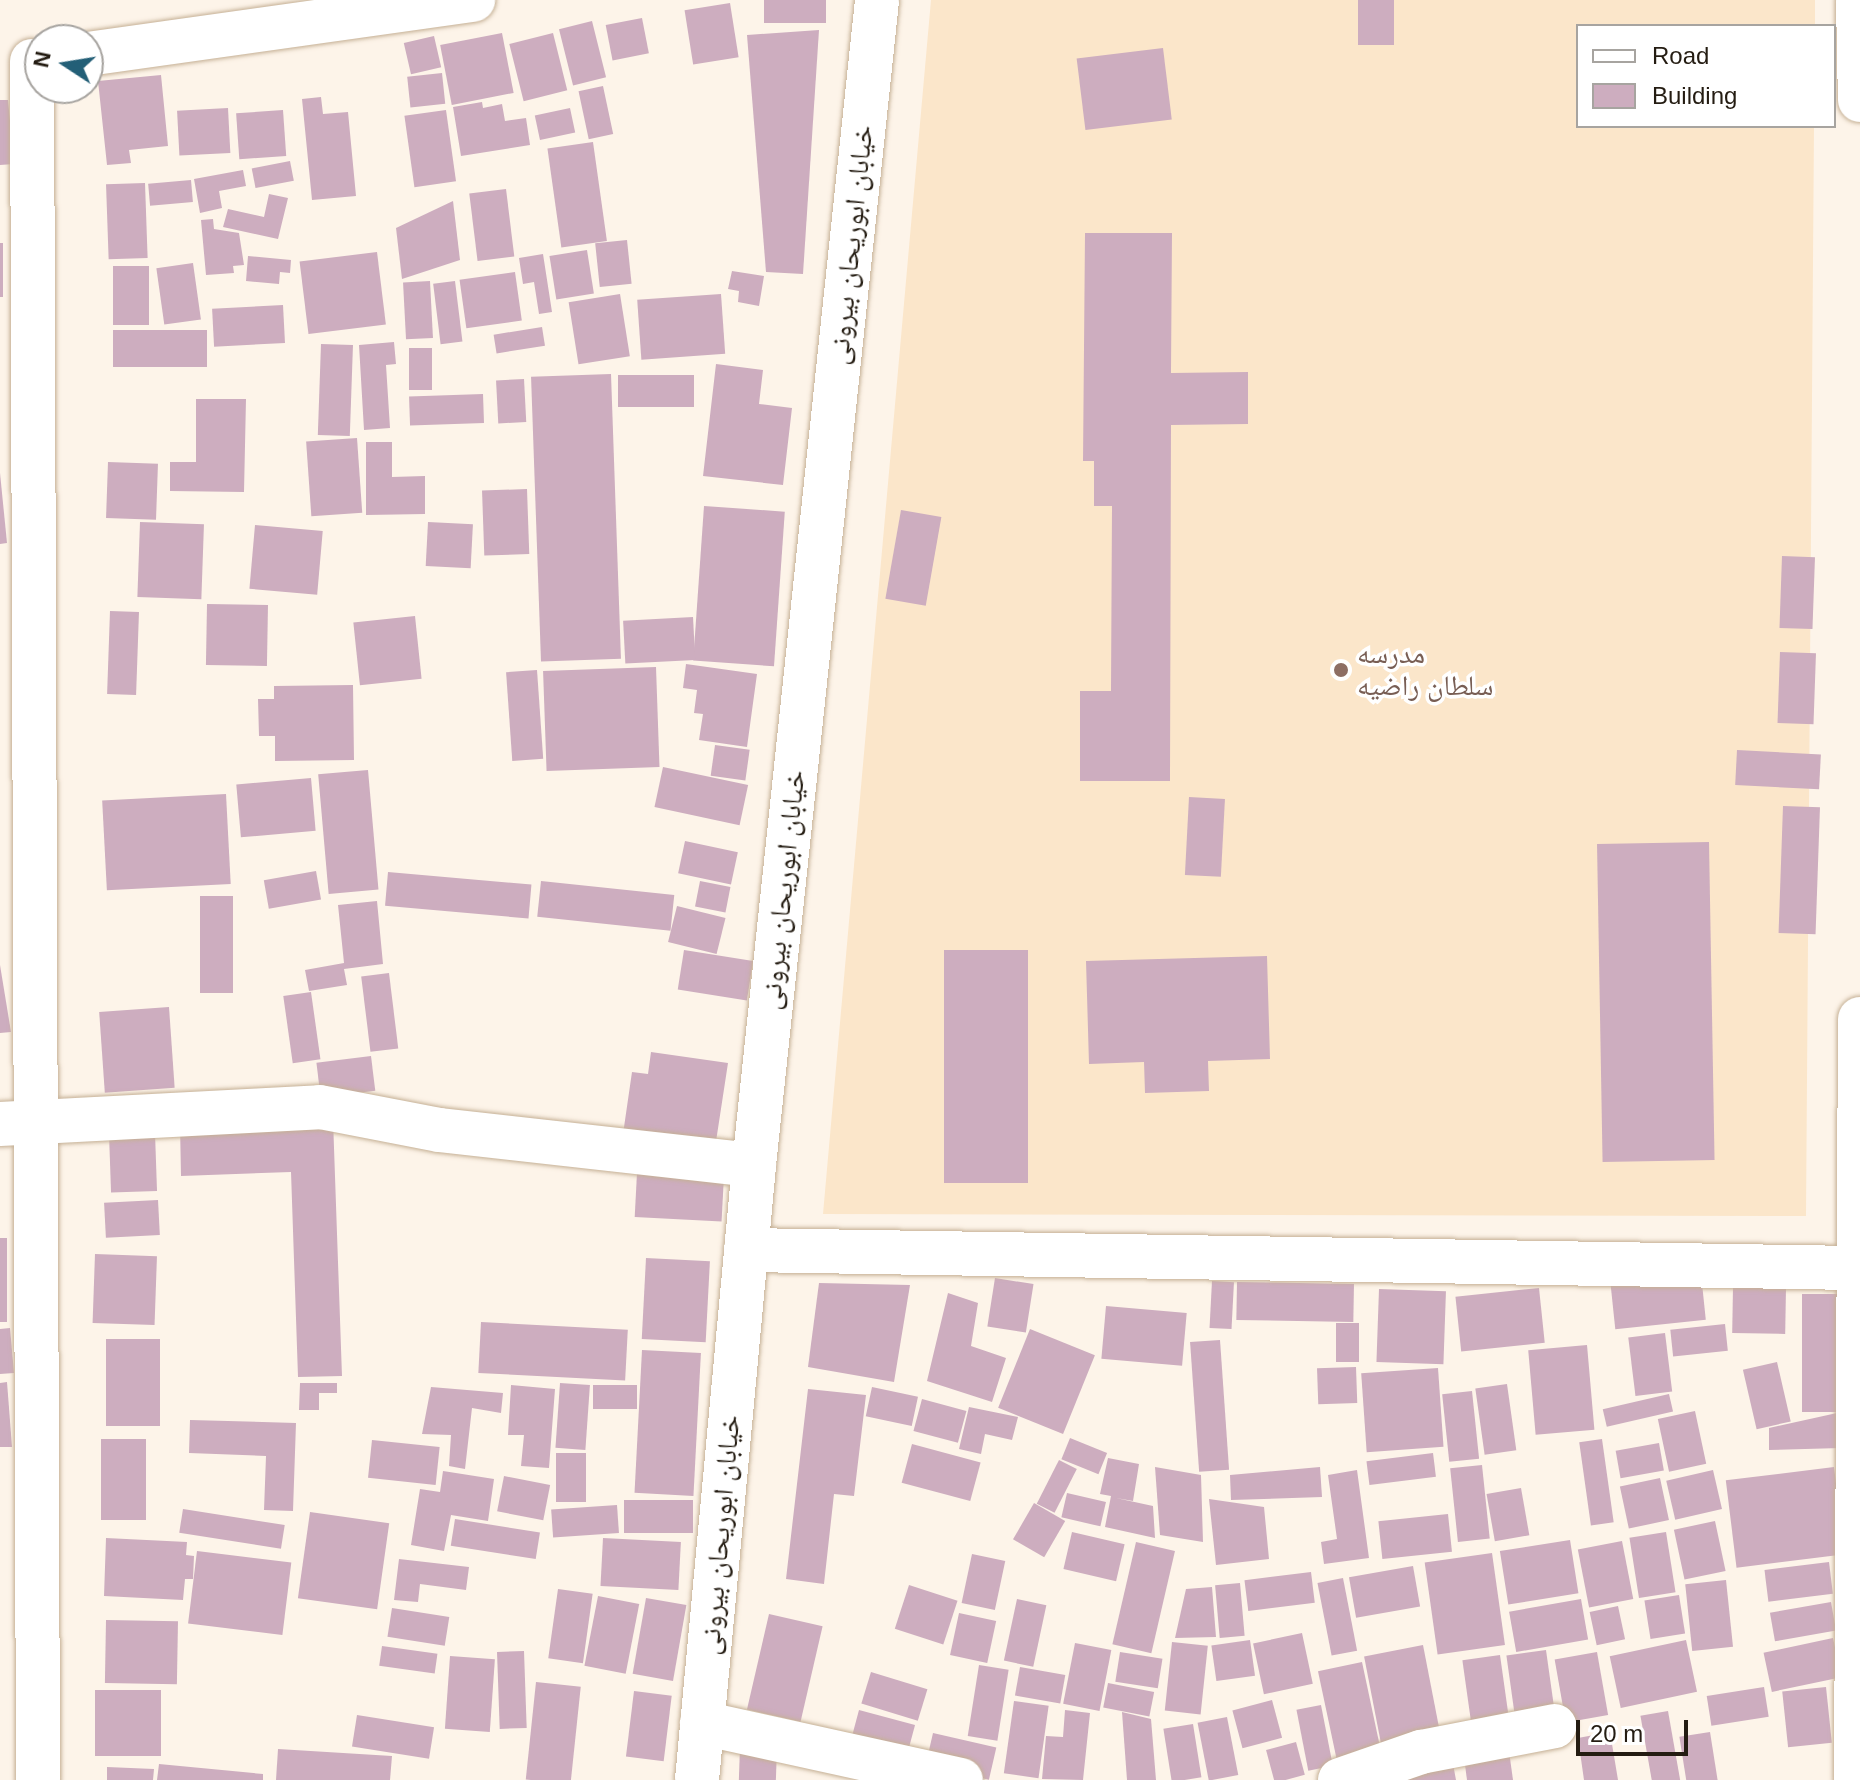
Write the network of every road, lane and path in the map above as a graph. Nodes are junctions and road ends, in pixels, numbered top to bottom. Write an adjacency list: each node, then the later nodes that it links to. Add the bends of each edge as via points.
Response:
1 (473, 0): 4 (street)
2 (877, 0): 9 (street, خیابان ابوریحان بیرونی)
3 (1858, 0): 6 (street)
4 (104, 52)
5 (24, 62): 8 (street)
6 (1860, 100)
7 (1860, 1019): 11 (street)
8 (18, 1122): 9 (street, via 320,1107 440,1130); 14 (street)
9 (754, 1165): 10 (street, خیابان ابوریحان بیرونی)
10 (746, 1250): 11 (street); 12 (street, خیابان ابوریحان بیرونی)
11 (1859, 1268): 18 (street)
12 (702, 1723): 15 (street, خیابان ابوریحان بیرونی); 16 (street)
13 (1555, 1726): 17 (street, via 1421,1752)
14 (38, 1780)
15 (697, 1780)
16 (961, 1780)
17 (1340, 1780)
18 (1856, 1780)

